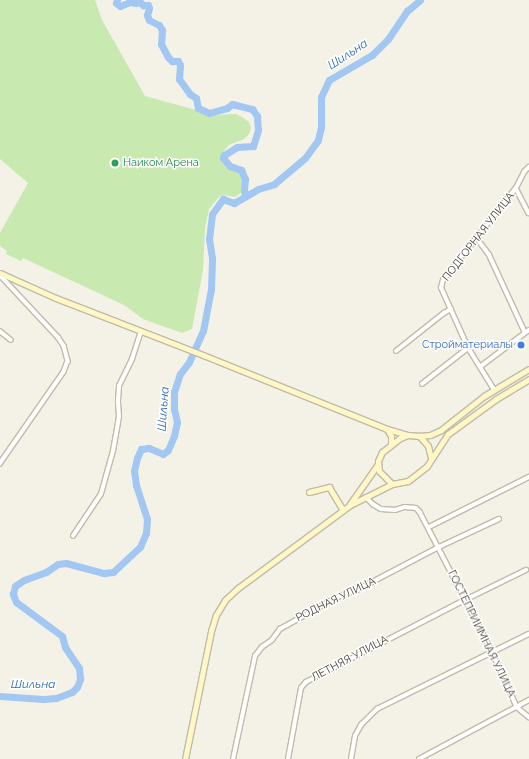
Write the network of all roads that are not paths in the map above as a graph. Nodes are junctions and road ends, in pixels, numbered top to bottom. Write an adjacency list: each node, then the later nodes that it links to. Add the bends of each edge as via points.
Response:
1 (529, 167): 2 (street, ПОДГОРНАЯ УЛИЦА)
2 (516, 188): 3 (street); 4 (street, ПОДГОРНАЯ УЛИЦА)
3 (529, 213)
4 (476, 237): 8 (street, ПОДГОРНАЯ УЛИЦА, via 443,280 441,288); 11 (street, via 489,254)
5 (0, 274): 6 (main road); 7 (street)
6 (20, 282): 7 (street, via 15,285); 10 (main road)
7 (14, 290): 25 (street, via 58,337 64,346 68,361 64,372)
8 (451, 309): 13 (street); 14 (street)
9 (0, 331): 12 (street)
10 (141, 331): 20 (main road); 35 (street, via 132,359 119,386 119,417 101,494)
11 (527, 331): 15 (street)
12 (11, 340)
13 (468, 348): 15 (street); 18 (street)
14 (396, 351)
15 (480, 367): 19 (street)
16 (529, 369): 19 (main road)
17 (529, 379): 24 (main road, via 448,434)
18 (422, 384)
19 (494, 390): 22 (main road, via 441,430)
20 (386, 429): 21 (main road); 23 (main road, via 391,436)
21 (408, 435): 22 (main road); 23 (main road)
22 (419, 436): 24 (main road, via 428,446)
23 (391, 444): 26 (main road, via 382,452)
24 (431, 458): 28 (main road, via 427,466 408,481)
25 (0, 464)
26 (378, 464): 28 (main road, via 379,471); 31 (main road)
27 (529, 478): 34 (street)
28 (392, 484): 30 (main road)
29 (309, 492): 32 (main road, via 329,487)
30 (366, 496): 31 (main road); 34 (street, ГОСТЕПРИИМНАЯ УЛИЦА, via 382,509 416,508)
31 (350, 505): 32 (main road)
32 (343, 510): 44 (main road, via 225,600 216,615 211,631)
33 (499, 519): 36 (street, РОДНАЯ УЛИЦА)
34 (429, 527): 36 (street, ГОСТЕПРИИМНАЯ УЛИЦА)
35 (74, 536)
36 (439, 547): 38 (street, ГОСТЕПРИИМНАЯ УЛИЦА); 45 (street, РОДНАЯ УЛИЦА, via 292,621 262,647 255,656)
37 (526, 570): 38 (street, ЛЕТНЯЯ УЛИЦА)
38 (465, 600): 40 (street, ГОСТЕПРИИМНАЯ УЛИЦА); 46 (street, ЛЕТНЯЯ УЛИЦА, via 306,682 301,688)
39 (529, 634): 40 (street)
40 (492, 651): 42 (street, ГОСТЕПРИИМНАЯ УЛИЦА); 47 (street, via 377,709 368,716 355,736)
41 (529, 700): 42 (street)
42 (517, 706): 43 (street, ГОСТЕПРИИМНАЯ УЛИЦА); 48 (street)
43 (529, 717)
44 (185, 759)
45 (233, 759)
46 (288, 759)
47 (350, 759)
48 (419, 759)

